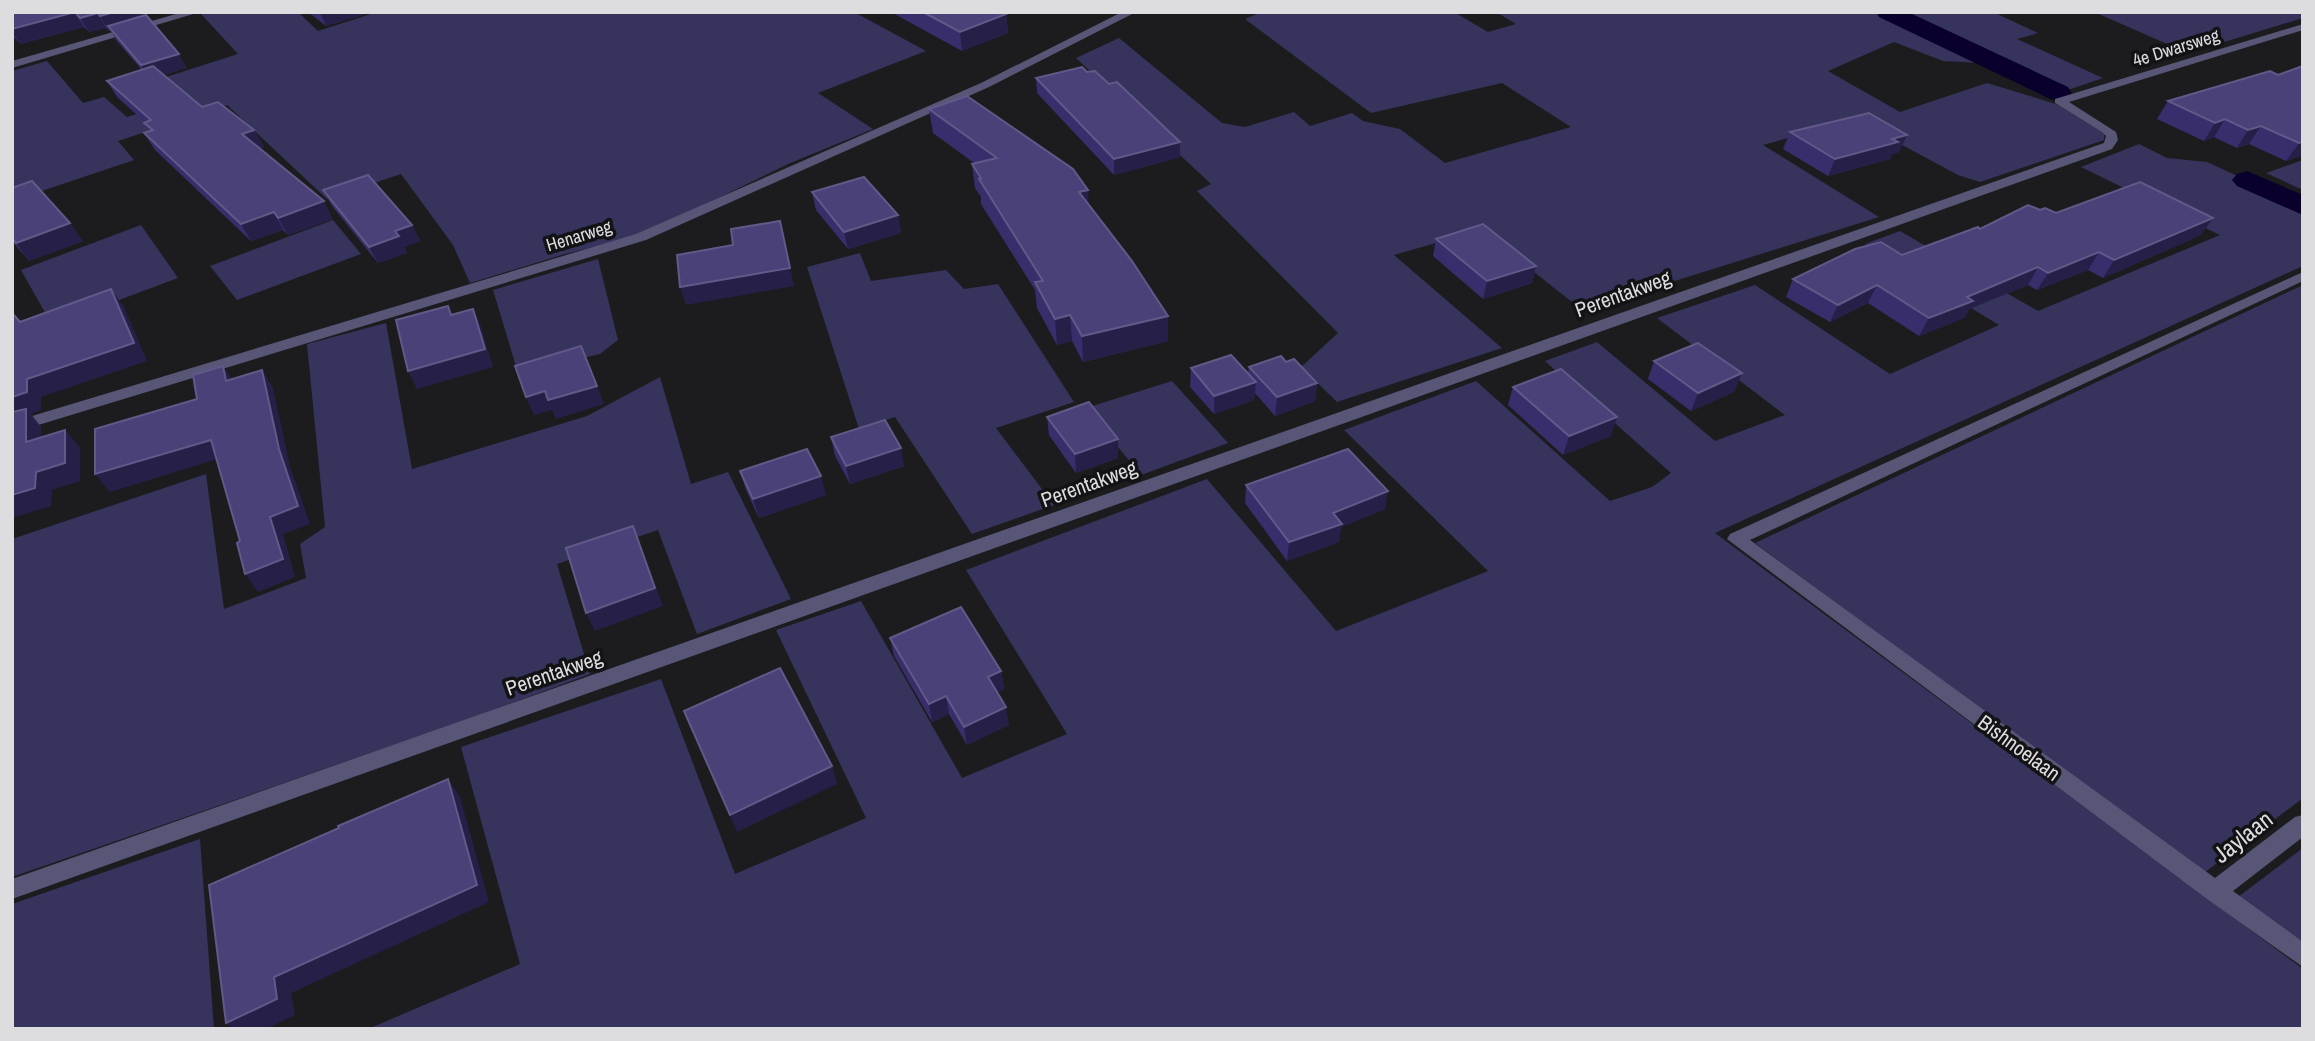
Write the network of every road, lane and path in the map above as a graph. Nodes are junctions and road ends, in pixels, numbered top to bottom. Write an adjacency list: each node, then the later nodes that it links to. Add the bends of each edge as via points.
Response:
1 (195, 12): 4 (street)
2 (1131, 12): 7 (street, Henarweg, via 985,85 642,237)
3 (2303, 27): 5 (street, 4e Dwarsweg)
4 (12, 65)
5 (2059, 102): 9 (street, Perentakweg, via 2106,129 2112,135 2108,146)
6 (2303, 276): 10 (street, Bishnoelaan, via 1735,539)
7 (12, 428)
8 (2303, 824): 10 (street, Jaylaan)
9 (12, 888)
10 (2215, 892): 11 (street, Bishnoelaan)
11 (2303, 956)

